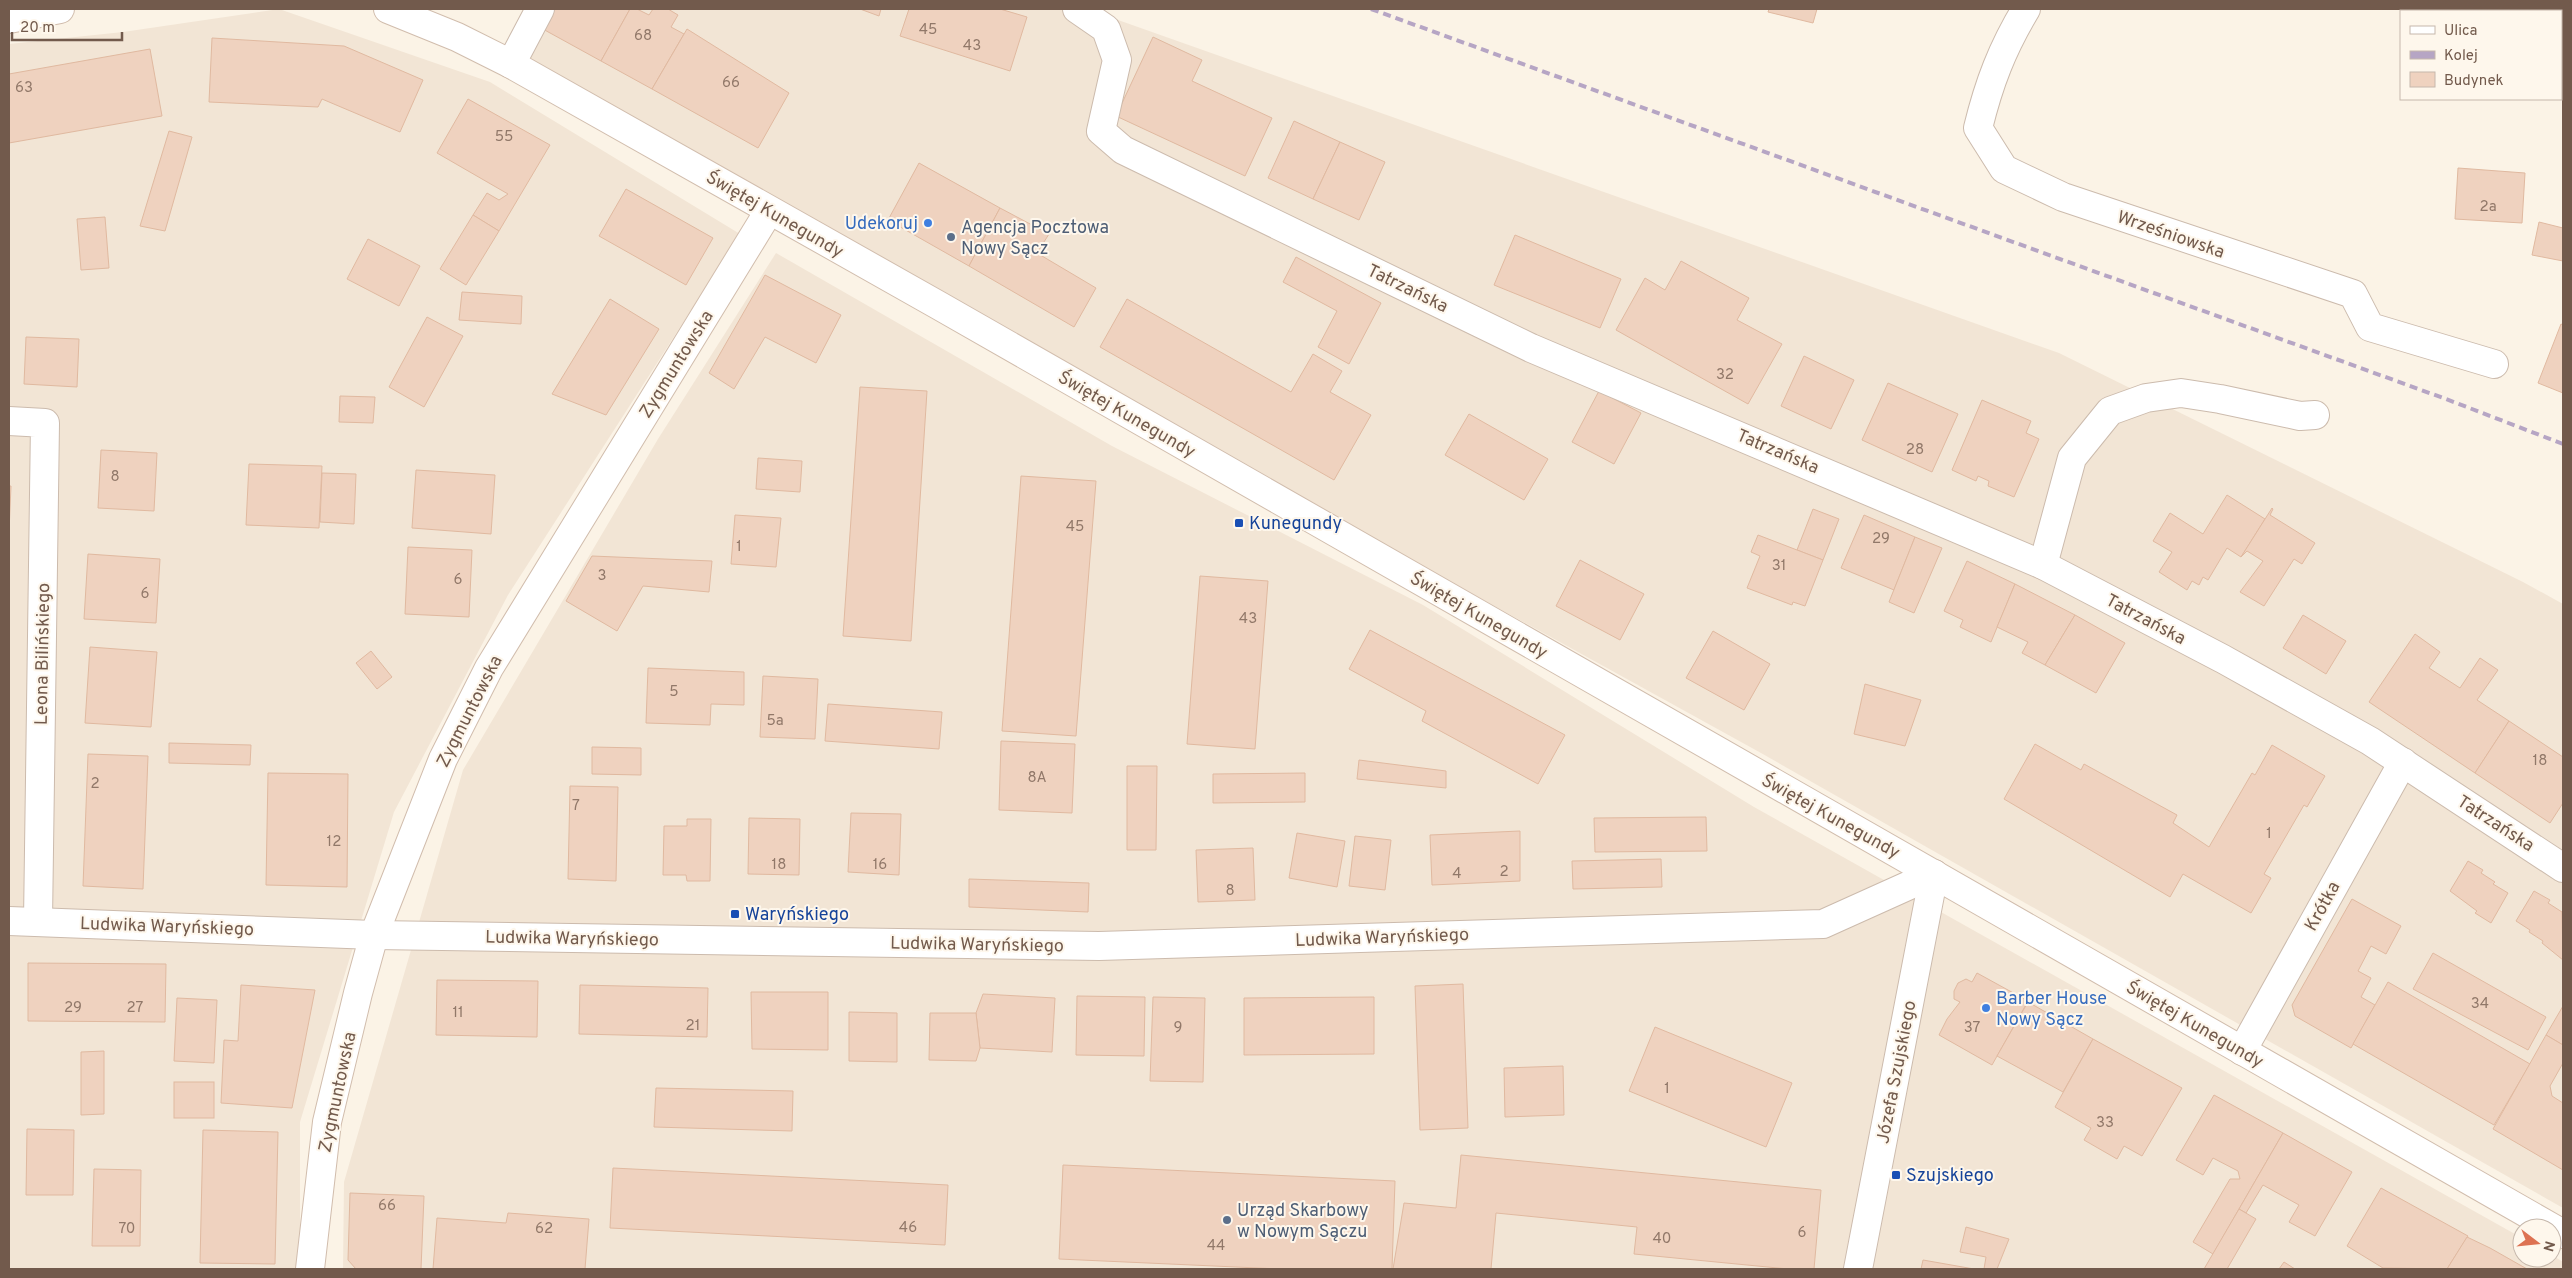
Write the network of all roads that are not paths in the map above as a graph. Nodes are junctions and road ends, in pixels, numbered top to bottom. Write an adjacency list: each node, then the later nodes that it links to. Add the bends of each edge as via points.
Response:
1 (60, 9): 6 (street)
2 (388, 9): 7 (street, Świętej Kunegundy, via 457,37)
3 (540, 9): 7 (street)
4 (1077, 9): 12 (street, Tatrzańska, via 1106,29 1117,60 1101,131 1122,150 1531,348)
5 (2026, 9): 9 (street, Wrześniowska, via 2005,44 1988,87 1978,128 2004,169 2063,198 2353,294 2370,327)
6 (9, 19)
7 (511, 64): 8 (street, Świętej Kunegundy)
8 (769, 210): 15 (street, Świętej Kunegundy); 18 (street, Zygmuntowska, via 489,668 443,759)
9 (2494, 364)
10 (2315, 415): 12 (street, via 2291,414 2181,393 2146,398 2110,411 2072,458)
11 (9, 421): 17 (street, Leona Bilińskiego, via 45,423)
12 (2043, 565): 13 (street, Tatrzańska, via 2223,660)
13 (2403, 762): 14 (street, Tatrzańska); 19 (street, Krótka)
14 (2563, 868)
15 (1934, 874): 18 (street, Ludwika Waryńskiego, via 1823,924 1099,946); 19 (street, Świętej Kunegundy); 22 (street, Józefa Szujskiego)
16 (9, 921): 17 (street, Ludwika Waryńskiego)
17 (38, 921): 18 (street, Ludwika Waryńskiego)
18 (374, 935): 21 (street, Zygmuntowska, via 327,1122)
19 (2242, 1051): 20 (street, Świętej Kunegundy)
20 (2563, 1234)
21 (310, 1269)
22 (1858, 1269)

